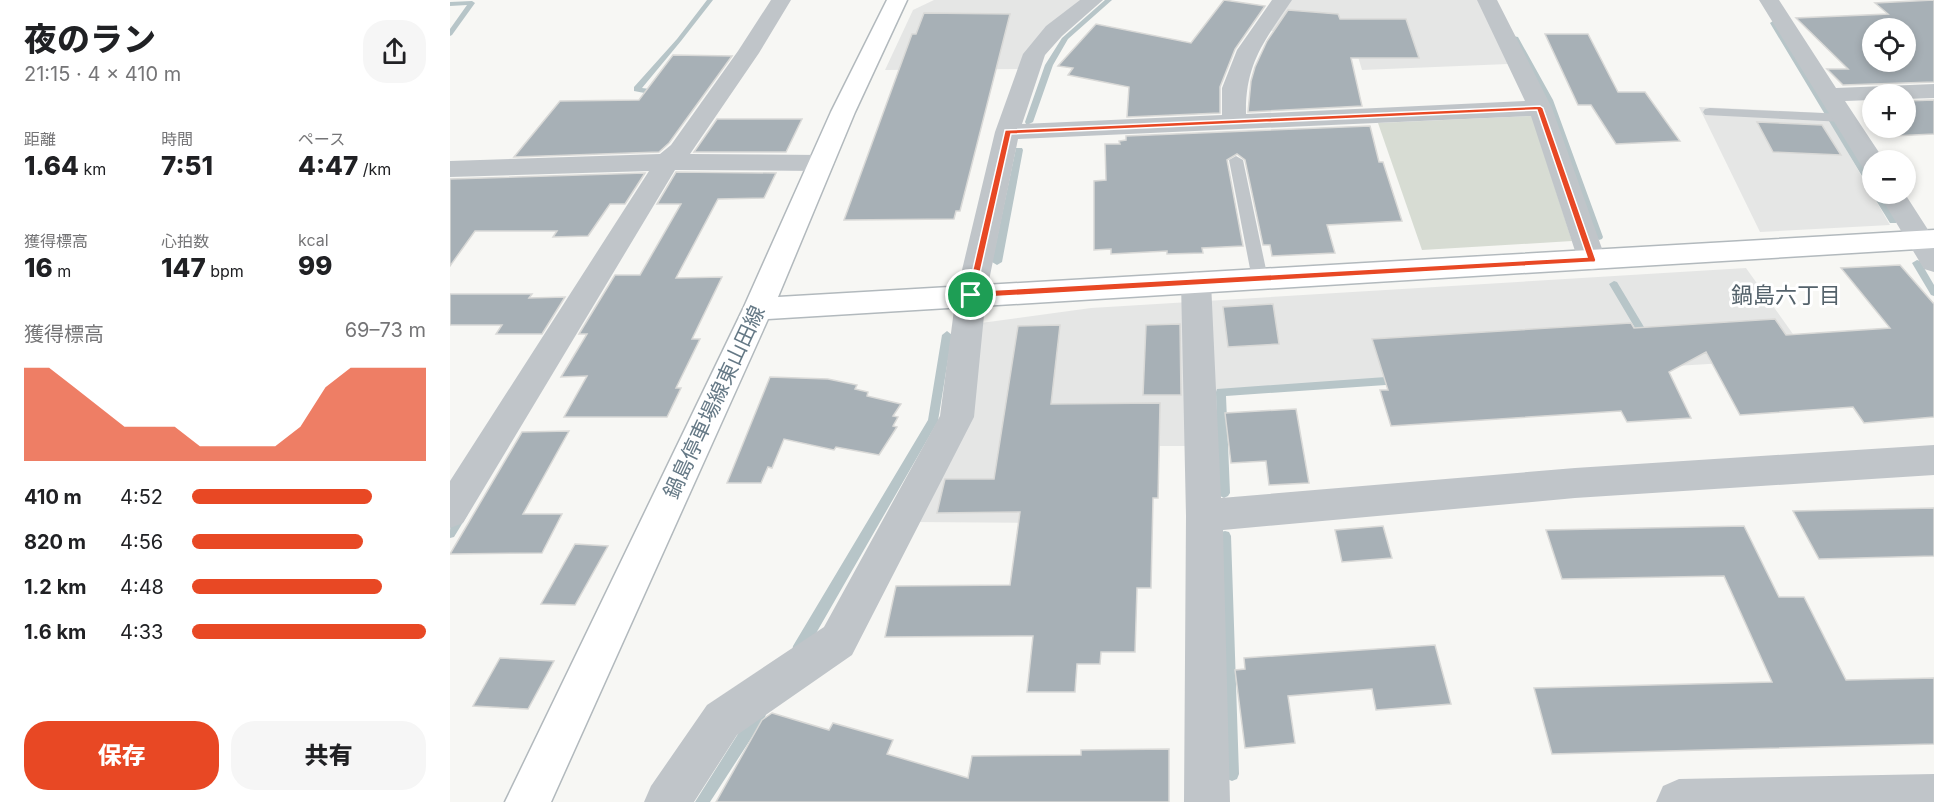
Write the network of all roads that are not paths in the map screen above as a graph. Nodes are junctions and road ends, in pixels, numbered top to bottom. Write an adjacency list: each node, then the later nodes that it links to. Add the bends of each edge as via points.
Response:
1 (781, 0): 14 (street)
2 (897, 0): 16 (street, 鍋島停車場線東山田線)
3 (1093, 0): 12 (street, via 1054,31 1034,54)
4 (1282, 0): 11 (street, via 1248,50 1234,88)
5 (1487, 0): 8 (street)
6 (1769, 0): 10 (street)
7 (1934, 91): 10 (street)
8 (1540, 108): 11 (street); 20 (street)
9 (1710, 112): 10 (lane)
10 (1833, 112): 13 (street)
11 (1234, 121): 12 (street)
12 (1008, 132): 23 (street)
13 (1863, 150)
14 (676, 158): 16 (street); 17 (street); 26 (street)
15 (1236, 160): 21 (lane)
16 (821, 162): 24 (street, 鍋島停車場線東山田線)
17 (450, 169)
18 (1899, 204): 19 (street)
19 (1929, 247): 20 (street)
20 (1592, 260): 21 (street)
21 (1260, 279): 22 (street)
22 (1196, 282): 23 (street); 27 (street)
23 (971, 295): 24 (street); 30 (street, via 957,417 838,641 722,720)
24 (758, 309): 29 (street, 鍋島停車場線東山田線)
25 (1934, 460): 27 (street, via 1575,483)
26 (450, 512)
27 (1204, 516): 31 (street)
28 (1934, 797): 32 (street)
29 (528, 802)
30 (667, 802)
31 (1207, 802)
32 (1679, 802)

